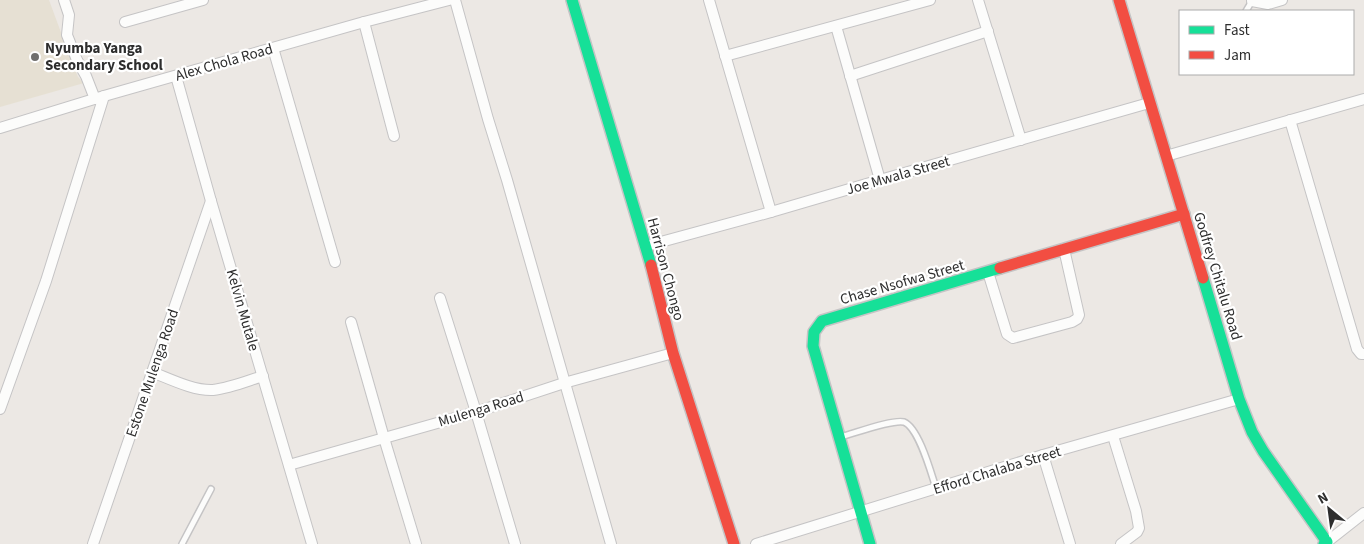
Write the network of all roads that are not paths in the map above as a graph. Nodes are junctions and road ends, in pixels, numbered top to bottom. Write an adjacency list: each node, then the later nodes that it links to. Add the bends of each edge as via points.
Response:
1 (64, 0): 20 (street, via 68,15 67,34 76,60)
2 (203, 0): 12 (street)
3 (455, 0): 42 (street)
4 (572, 0): 32 (street, Harrison Chongo)
5 (709, 0): 17 (street)
6 (930, 0): 14 (street)
7 (978, 0): 15 (street)
8 (1119, 0): 22 (street, Godfrey Chitalu Road)
9 (1282, 0): 11 (street, via 1268,4)
10 (443, 1): 13 (street, Alex Chola Road)
11 (1252, 1)
12 (125, 22)
13 (364, 22): 16 (street, Alex Chola Road); 25 (street)
14 (836, 26): 17 (street); 19 (street)
15 (988, 31): 19 (street); 26 (street)
16 (273, 48): 18 (street, Alex Chola Road); 34 (street)
17 (725, 56): 30 (street)
18 (176, 76): 20 (street, Alex Chola Road); 29 (street, Kelvin Mutale)
19 (850, 76): 28 (street)
20 (100, 97): 24 (street, Alex Chola Road); 44 (street, via 46,281)
21 (1364, 98): 23 (street)
22 (1150, 103): 26 (street, Joe Mwala Street); 27 (street, Godfrey Chitalu Road)
23 (1290, 120): 27 (street); 39 (street, via 1357,349)
24 (0, 128)
25 (394, 136)
26 (1021, 140): 28 (street, Joe Mwala Street)
27 (1166, 156): 31 (street, Godfrey Chitalu Road)
28 (880, 180): 30 (street, Joe Mwala Street)
29 (211, 201): 40 (street, Estone Mulenga Road); 41 (street, Kelvin Mutale)
30 (771, 212): 32 (street, Joe Mwala Street)
31 (1184, 214): 33 (street, Chase Nsofwa Street); 43 (street, Godfrey Chitalu Road)
32 (646, 246): 38 (street, Harrison Chongo)
33 (1064, 249): 35 (street, Chase Nsofwa Street); 35 (street, via 1079,315 1072,322 1013,338 1007,334)
34 (335, 262)
35 (988, 272): 48 (street, Chase Nsofwa Street, via 822,321 814,332 813,346)
36 (440, 298): 45 (street)
37 (352, 322): 47 (street)
38 (673, 353): 42 (street, Mulenga Road); 62 (street, Harrison Chongo)
39 (1364, 354)
40 (152, 372): 41 (street, via 206,390); 56 (street, Estone Mulenga Road)
41 (263, 376): 50 (street, Kelvin Mutale)
42 (564, 384): 45 (street, Mulenga Road); 61 (street)
43 (1239, 399): 46 (street, Efford Chalaba Street); 55 (street, Godfrey Chitalu Road, via 1263,451)
44 (0, 409)
45 (476, 412): 47 (street, Mulenga Road); 60 (street)
46 (1113, 436): 49 (street, Efford Chalaba Street); 66 (street, via 1139,528)
47 (384, 438): 50 (street, Mulenga Road); 59 (street)
48 (839, 438): 52 (lane, via 891,422 904,422 918,437); 53 (street, Chase Nsofwa Street)
49 (1043, 455): 52 (street, Efford Chalaba Street); 65 (street)
50 (289, 465): 58 (street, Kelvin Mutale)
51 (211, 489): 57 (lane)
52 (937, 489): 53 (street, Efford Chalaba Street)
53 (860, 512): 63 (street, Efford Chalaba Street); 64 (street, Chase Nsofwa Street)
54 (1364, 513): 55 (street)
55 (1326, 543)
56 (93, 544)
57 (182, 544)
58 (312, 544)
59 (416, 544)
60 (515, 544)
61 (611, 544)
62 (734, 544)
63 (756, 544)
64 (870, 544)
65 (1070, 544)
66 (1121, 544)

